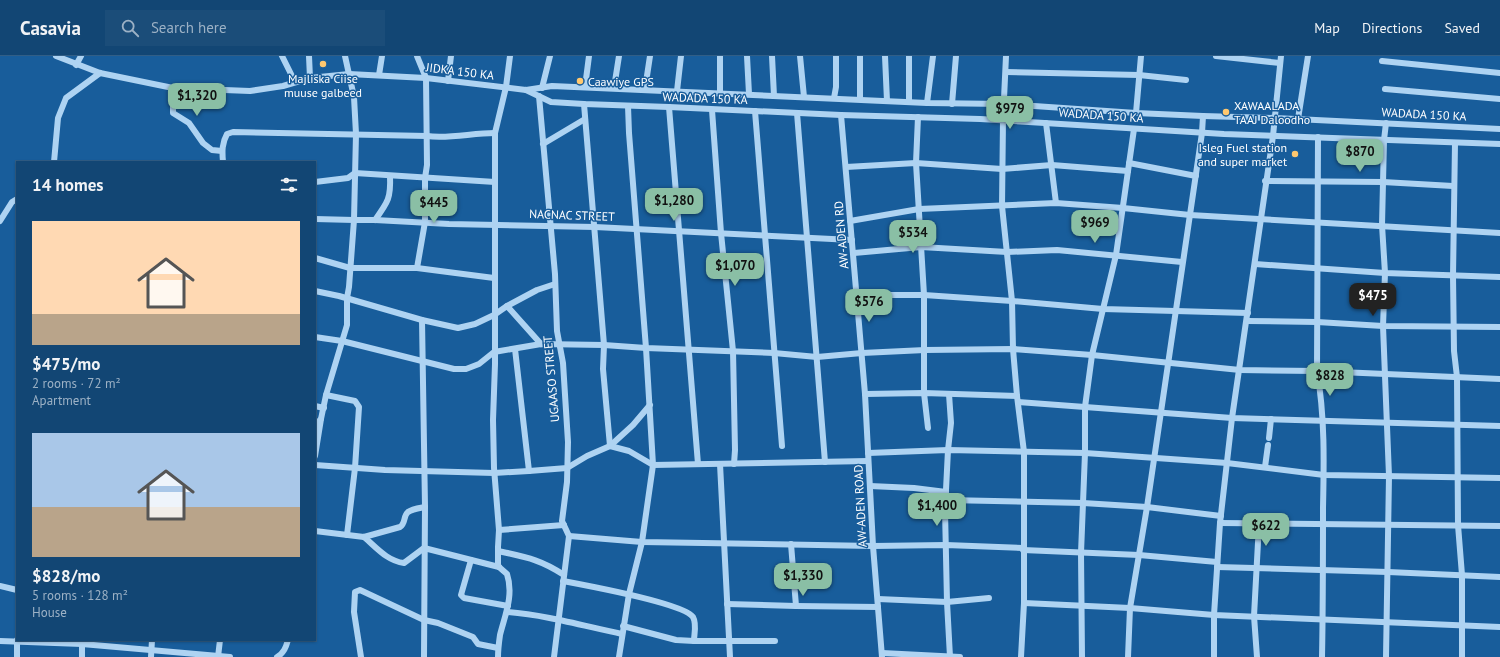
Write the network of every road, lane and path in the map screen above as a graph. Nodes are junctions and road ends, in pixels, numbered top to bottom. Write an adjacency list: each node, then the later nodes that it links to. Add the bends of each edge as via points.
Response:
1 (56, 56): 32 (street, JIDKA 150 KA)
2 (81, 56): 32 (street)
3 (282, 56): 43 (street)
4 (309, 56): 39 (street)
5 (345, 56): 36 (street)
6 (382, 56): 37 (street)
7 (417, 56): 40 (street)
8 (451, 56): 42 (street)
9 (510, 56): 46 (street)
10 (550, 56): 47 (street)
11 (589, 56): 44 (street)
12 (619, 56): 48 (street)
13 (650, 56): 49 (street)
14 (681, 56): 52 (street)
15 (720, 56): 53 (street)
16 (746, 56): 54 (street)
17 (772, 56): 56 (street)
18 (800, 56): 57 (street)
19 (836, 56): 58 (street)
20 (860, 56): 59 (street)
21 (885, 56): 61 (street)
22 (909, 56): 62 (street)
23 (933, 56): 63 (street)
24 (956, 56): 65 (street)
25 (1006, 56): 33 (street)
26 (1141, 56): 38 (street)
27 (1216, 56): 31 (street)
28 (1280, 56): 31 (street)
29 (1308, 56): 78 (street)
30 (1382, 61): 35 (street)
31 (1280, 63): 76 (street)
32 (76, 65): 34 (street, JIDKA 150 KA)
33 (1006, 72): 38 (street); 66 (street)
34 (100, 73): 45 (street, JIDKA 150 KA); 95 (street, via 66,98 58,118)
35 (1500, 73)
36 (349, 74): 37 (street, JIDKA 150 KA); 39 (street, JIDKA 150 KA); 86 (street, via 354,97)
37 (379, 75): 40 (street, JIDKA 150 KA)
38 (1139, 75): 41 (street); 72 (street)
39 (310, 78): 43 (street, JIDKA 150 KA)
40 (426, 78): 42 (street, JIDKA 150 KA); 87 (street)
41 (1186, 80)
42 (448, 81): 46 (street, JIDKA 150 KA)
43 (296, 82): 45 (street, JIDKA 150 KA, via 250,91)
44 (585, 87): 47 (street, WADADA 150 KA); 48 (street, WADADA 150 KA)
45 (173, 88): 94 (street, via 173,113 189,123 203,143 212,150)
46 (506, 88): 51 (street, JIDKA 150 KA); 84 (street)
47 (542, 88): 51 (street, WADADA 150 KA)
48 (614, 88): 49 (street, WADADA 150 KA)
49 (645, 89): 52 (street, WADADA 150 KA)
50 (1385, 89): 60 (street)
51 (526, 90): 55 (street, WADADA 150 KA)
52 (677, 91): 53 (street, WADADA 150 KA)
53 (720, 92): 54 (street, WADADA 150 KA)
54 (749, 94): 56 (street, WADADA 150 KA)
55 (539, 96): 64 (street, WADADA 150 KA, via 551,102); 92 (street, UGAASO STREET)
56 (774, 96): 57 (street, WADADA 150 KA)
57 (804, 97): 58 (street, WADADA 150 KA)
58 (834, 98): 59 (street, WADADA 150 KA)
59 (860, 99): 61 (street, WADADA 150 KA)
60 (1500, 99)
61 (887, 101): 62 (street, WADADA 150 KA)
62 (909, 102): 63 (street, WADADA 150 KA)
63 (927, 103): 65 (street, WADADA 150 KA)
64 (584, 104): 67 (street, WADADA 150 KA); 77 (street)
65 (952, 104): 66 (street, WADADA 150 KA)
66 (1004, 104): 72 (street, WADADA 150 KA); 79 (street)
67 (628, 106): 68 (street, WADADA 150 KA); 131 (street)
68 (669, 107): 69 (street, WADADA 150 KA); 133 (street)
69 (712, 110): 70 (street, WADADA 150 KA); 135 (street)
70 (755, 111): 71 (street, WADADA 150 KA); 136 (street)
71 (797, 113): 73 (street, WADADA 150 KA); 137 (street)
72 (1136, 113): 75 (street, WADADA 150 KA)
73 (841, 115): 74 (street, WADADA 150 KA); 100 (street, AW-ADEN RD)
74 (918, 116): 79 (street, WADADA 150 KA); 97 (street)
75 (1203, 116): 76 (street, WADADA 150 KA); 85 (street)
76 (1275, 118): 78 (street, WADADA 150 KA); 88 (street)
77 (585, 119): 92 (street); 130 (street)
78 (1298, 119): 81 (street, WADADA 150 KA)
79 (1003, 120): 80 (street, WADADA 150 KA); 101 (street)
80 (1046, 123): 82 (street, WADADA 150 KA); 99 (street)
81 (1386, 123): 83 (street, WADADA 150 KA); 90 (street)
82 (1134, 129): 85 (street, WADADA 150 KA); 98 (street)
83 (1500, 129)
84 (495, 132): 87 (street, via 441,138); 109 (street)
85 (1202, 132): 88 (street, WADADA 150 KA); 105 (street)
86 (356, 134): 87 (street); 94 (street, via 233,132 227,134); 103 (street)
87 (427, 136): 106 (street)
88 (1273, 136): 89 (street, WADADA 150 KA); 107 (street)
89 (1318, 137): 90 (street, WADADA 150 KA); 110 (street)
90 (1384, 140): 91 (street, WADADA 150 KA); 111 (street)
91 (1455, 143): 93 (street, WADADA 150 KA); 112 (street)
92 (543, 144): 129 (street, UGAASO STREET)
93 (1500, 144)
94 (222, 150): 96 (street)
95 (54, 161)
96 (223, 161)
97 (916, 163): 100 (street); 101 (street); 117 (street)
98 (1129, 163): 102 (street); 105 (street)
99 (1052, 164): 101 (street); 102 (street); 114 (street)
100 (846, 167): 124 (street, AW-ADEN RD)
101 (1002, 169): 115 (street)
102 (1128, 171): 116 (street)
103 (355, 173): 104 (street); 108 (street, via 348,178); 122 (street)
104 (390, 176): 106 (street); 123 (street, via 388,203)
105 (1196, 176): 118 (street)
106 (425, 178): 109 (street); 125 (street)
107 (1265, 181): 110 (street); 120 (street)
108 (316, 182)
109 (495, 182): 127 (street)
110 (1319, 182): 111 (street); 126 (street)
111 (1383, 182): 112 (street); 128 (street)
112 (1453, 186): 132 (street)
113 (16, 200): 121 (street)
114 (1056, 203): 115 (street); 116 (street)
115 (1002, 206): 117 (street); 140 (street)
116 (1124, 208): 118 (street); 142 (street)
117 (920, 209): 124 (street); 139 (street)
118 (1190, 216): 120 (street); 144 (street)
119 (316, 218): 122 (street, NACNAC STREET)
120 (1260, 219): 126 (street); 145 (street)
121 (0, 220)
122 (354, 220): 123 (street, NACNAC STREET); 146 (street)
123 (375, 220): 125 (street, NACNAC STREET)
124 (850, 221): 138 (street, AW-ADEN RD)
125 (425, 222): 127 (street, NACNAC STREET); 147 (street)
126 (1318, 223): 128 (street); 148 (street)
127 (496, 224): 129 (street, NACNAC STREET); 152 (street)
128 (1382, 225): 132 (street); 149 (street)
129 (551, 226): 130 (street, NACNAC STREET); 153 (street, UGAASO STREET)
130 (594, 227): 131 (street, NACNAC STREET); 174 (street)
131 (637, 229): 133 (street, NACNAC STREET); 175 (street)
132 (1454, 229): 134 (street); 150 (street)
133 (679, 231): 135 (street, NACNAC STREET); 178 (street)
134 (1500, 232)
135 (720, 233): 136 (street, NACNAC STREET); 180 (street)
136 (764, 235): 137 (street, NACNAC STREET); 182 (street)
137 (807, 238): 138 (street, NACNAC STREET); 185 (street)
138 (852, 240): 141 (street, AW-ADEN RD)
139 (921, 247): 140 (street); 141 (street); 156 (street)
140 (1007, 252): 142 (street, via 1058,250); 158 (street)
141 (854, 253): 155 (street, AW-ADEN RD)
142 (1116, 255): 144 (street); 160 (street)
143 (316, 258): 146 (street)
144 (1182, 262): 161 (street)
145 (1255, 264): 148 (street); 162 (street)
146 (350, 268): 147 (street); 157 (street)
147 (417, 268): 152 (street)
148 (1319, 269): 149 (street); 166 (street)
149 (1385, 273): 150 (street); 167 (street)
150 (1453, 276): 151 (street); 168 (street)
151 (1500, 277)
152 (494, 278): 163 (street)
153 (555, 284): 159 (street, via 537,290); 173 (street, UGAASO STREET)
154 (316, 291): 157 (street)
155 (858, 295): 156 (street); 183 (street, AW-ADEN RD)
156 (924, 295): 158 (street); 179 (street)
157 (347, 298): 164 (street); 171 (street, via 347,326)
158 (1012, 301): 160 (street); 177 (street)
159 (507, 306): 163 (street); 172 (street)
160 (1103, 309): 161 (street); 184 (street)
161 (1176, 312): 162 (street); 187 (street)
162 (1248, 313): 165 (street)
163 (494, 315): 164 (street, via 475,324 458,328); 181 (street)
164 (422, 320): 186 (street)
165 (1247, 321): 166 (street); 188 (street)
166 (1317, 322): 167 (street); 189 (street)
167 (1383, 326): 168 (street); 190 (street)
168 (1454, 327): 169 (street); 191 (street)
169 (1500, 327)
170 (316, 337): 171 (street)
171 (342, 341): 186 (street); 196 (street)
172 (541, 344): 173 (street); 176 (street)
173 (560, 345): 174 (street); 232 (street, UGAASO STREET, via 568,442)
174 (604, 345): 175 (street); 213 (street, via 603,369)
175 (646, 348): 178 (street); 198 (street)
176 (515, 349): 181 (street); 234 (street)
177 (1013, 349): 179 (street); 184 (street); 197 (street)
178 (689, 350): 180 (street); 225 (street)
179 (925, 350): 183 (street); 193 (street)
180 (733, 351): 182 (street); 227 (street)
181 (494, 352): 186 (street, via 479,364 466,368 454,369); 235 (street)
182 (774, 353): 185 (street); 214 (street)
183 (862, 353): 185 (street); 194 (street, AW-ADEN ROAD)
184 (1092, 355): 187 (street); 200 (street)
185 (817, 357): 223 (street)
186 (422, 360): 233 (street)
187 (1168, 364): 188 (street); 202 (street)
188 (1240, 370): 189 (street); 203 (street)
189 (1317, 371): 190 (street); 206 (street)
190 (1385, 374): 191 (street); 207 (street)
191 (1457, 377): 192 (street); 209 (street)
192 (1500, 379)
193 (924, 393): 194 (street); 195 (street); 211 (street)
194 (865, 394): 219 (street, AW-ADEN ROAD)
195 (949, 394): 197 (street); 217 (street, via 951,423)
196 (326, 395): 201 (street); 231 (street, via 355,401 359,407)
197 (1018, 399): 200 (street); 218 (street)
198 (650, 405): 213 (street); 229 (street)
199 (316, 406): 201 (street)
200 (1085, 407): 202 (street); 220 (street)
201 (324, 408): 204 (street)
202 (1161, 412): 203 (street); 221 (street)
203 (1232, 418): 205 (street); 224 (street)
204 (321, 419): 208 (street); 216 (street)
205 (1271, 419): 206 (street); 212 (street)
206 (1322, 420): 207 (street); 236 (street)
207 (1387, 422): 209 (street); 237 (street)
208 (316, 424)
209 (1457, 425): 210 (street); 238 (street)
210 (1500, 426)
211 (928, 428)
212 (1269, 438)
213 (610, 446): 229 (street, via 629,451); 232 (street, via 586,456)
214 (782, 446)
215 (1268, 446): 230 (street)
216 (316, 450)
217 (948, 450): 218 (street); 219 (street); 241 (street)
218 (1024, 452): 220 (street); 243 (street)
219 (868, 453): 222 (street, AW-ADEN ROAD)
220 (1085, 453): 221 (street); 244 (street)
221 (1154, 457): 224 (street); 246 (street)
222 (868, 461): 223 (street); 240 (street, AW-ADEN ROAD)
223 (825, 462): 227 (street)
224 (1227, 463): 230 (street); 247 (street)
225 (698, 464): 226 (street); 229 (street)
226 (720, 464): 227 (street); 260 (street)
227 (734, 464)
228 (316, 465): 231 (street)
229 (653, 465): 259 (street)
230 (1265, 467): 236 (street)
231 (355, 468): 233 (street); 256 (street)
232 (567, 468): 234 (street); 251 (street, UGAASO STREET, via 566,497 562,514)
233 (424, 470): 235 (street); 245 (street)
234 (528, 471): 235 (street)
235 (494, 473): 255 (street)
236 (1324, 474): 237 (street); 249 (street)
237 (1389, 476): 238 (street); 250 (street)
238 (1457, 478): 239 (street); 252 (street)
239 (1500, 478)
240 (870, 486): 241 (street); 263 (street, AW-ADEN ROAD)
241 (946, 492): 242 (street)
242 (946, 500): 243 (street); 262 (street)
243 (1025, 502): 244 (street); 265 (street)
244 (1083, 503): 246 (street); 267 (street)
245 (425, 507): 257 (street, via 409,511 404,525 400,527); 264 (street)
246 (1147, 507): 247 (street); 268 (street)
247 (1220, 519): 248 (street); 270 (street)
248 (1259, 524): 249 (street); 272 (street)
249 (1323, 524): 250 (street); 273 (street)
250 (1389, 524): 252 (street); 274 (street)
251 (564, 525): 255 (street); 258 (street, UGAASO STREET)
252 (1458, 525): 253 (street); 275 (street)
253 (1500, 526)
254 (316, 530): 256 (street)
255 (499, 530): 266 (street)
256 (347, 535): 257 (street)
257 (364, 536): 264 (street, via 397,562 404,563)
258 (569, 536): 259 (street); 277 (street)
259 (642, 542): 260 (street); 280 (street)
260 (724, 543): 261 (street); 285 (street)
261 (791, 544): 263 (street); 286 (street)
262 (946, 545): 263 (street); 265 (street); 283 (street)
263 (873, 546): 282 (street, AW-ADEN ROAD)
264 (424, 548): 269 (street); 294 (street)
265 (1023, 549): 267 (street); 284 (street)
266 (498, 551): 271 (street); 277 (street, via 549,565)
267 (1081, 553): 268 (street); 287 (street)
268 (1139, 555): 270 (street); 289 (street)
269 (471, 560): 271 (street); 290 (street, via 461,595 464,598)
270 (1217, 565): 272 (street); 291 (street)
271 (499, 567): 290 (street, via 507,574 509,580)
272 (1255, 569): 273 (street); 292 (street)
273 (1324, 571): 274 (street); 293 (street)
274 (1388, 572): 275 (street); 296 (street)
275 (1462, 575): 276 (street); 297 (street)
276 (1500, 577)
277 (563, 578): 280 (street); 295 (street)
278 (0, 586): 279 (street)
279 (16, 590)
280 (629, 594): 298 (street); 309 (street, via 684,610 692,616 695,623)
281 (989, 598): 283 (street)
282 (878, 599): 283 (street); 288 (street, AW-ADEN ROAD)
283 (947, 602): 325 (street)
284 (1024, 603): 287 (street); 327 (street)
285 (727, 604): 286 (street); 306 (street)
286 (796, 606): 288 (street)
287 (1082, 606): 289 (street); 328 (street)
288 (878, 607): 312 (street, AW-ADEN ROAD)
289 (1130, 608): 291 (street); 329 (street)
290 (508, 609): 295 (street); 310 (street)
291 (1214, 615): 292 (street); 330 (street)
292 (1254, 616): 293 (street); 331 (street)
293 (1323, 619): 296 (street); 332 (street)
294 (424, 620): 310 (street, via 473,637 478,644); 319 (street, via 360,590 355,592 354,612); 320 (street)
295 (558, 620): 300 (street); 322 (street)
296 (1387, 622): 297 (street); 333 (street)
297 (1462, 625): 299 (street); 334 (street)
298 (623, 626): 300 (street); 309 (street, via 676,640)
299 (1500, 627)
300 (622, 634): 323 (street)
301 (0, 641): 302 (street)
302 (17, 641): 308 (street); 315 (street)
303 (152, 641): 311 (street)
304 (220, 641): 313 (street)
305 (288, 641): 314 (street)
306 (729, 641): 307 (street); 309 (street); 324 (street)
307 (775, 641)
308 (82, 642): 311 (street); 316 (street)
309 (694, 642)
310 (498, 648): 321 (street)
311 (152, 650): 313 (street); 317 (street)
312 (882, 655): 325 (street)
313 (218, 656): 318 (street)
314 (280, 656)
315 (17, 657)
316 (82, 657)
317 (151, 657)
318 (230, 657)
319 (361, 657)
320 (424, 657)
321 (498, 657)
322 (554, 657)
323 (619, 657)
324 (730, 657)
325 (950, 657): 326 (street)
326 (960, 657)
327 (1021, 657)
328 (1082, 657)
329 (1128, 657)
330 (1214, 657)
331 (1257, 657)
332 (1322, 657)
333 (1386, 657)
334 (1462, 657)

